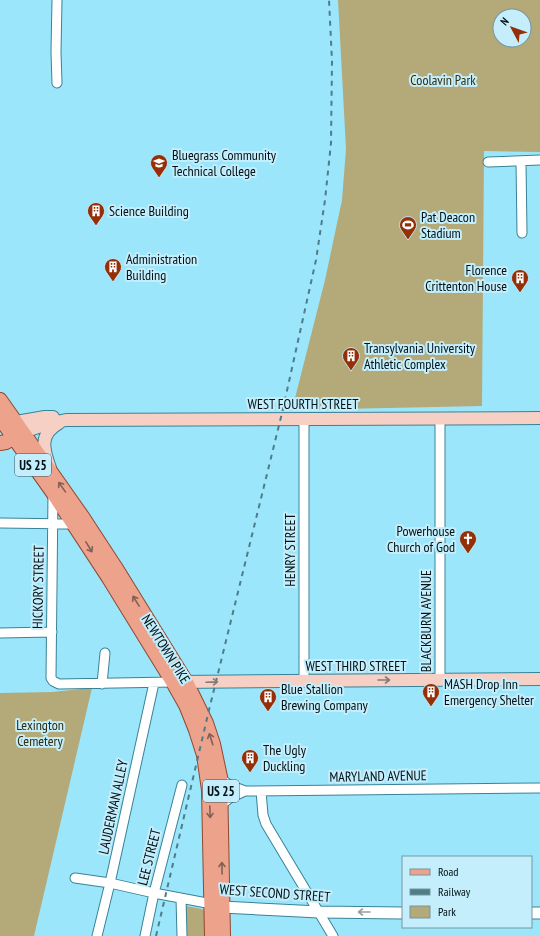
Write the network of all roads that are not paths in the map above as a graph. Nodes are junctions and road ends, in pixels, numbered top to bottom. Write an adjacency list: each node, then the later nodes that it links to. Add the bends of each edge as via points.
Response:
1 (57, 0): 2 (street)
2 (57, 84)
3 (540, 160): 5 (street)
4 (488, 162): 5 (street)
5 (521, 162): 6 (street)
6 (522, 233)
7 (0, 400): 13 (main road, NEWTOWN PIKE)
8 (0, 418): 13 (main road, NEWTOWN PIKE)
9 (440, 418): 10 (main road, WEST FOURTH STREET); 11 (main road, WEST FOURTH STREET); 24 (street, BLACKBURN AVENUE)
10 (540, 418)
11 (304, 419): 12 (main road, WEST FOURTH STREET); 25 (street, HENRY STREET)
12 (66, 420): 13 (main road, WEST FOURTH STREET, via 45,417); 15 (main road, via 54,426 46,437 44,447)
13 (17, 430): 14 (main road, US 25, via 6,442); 15 (main road, NEWTOWN PIKE / US 25); 16 (main road, NEWTOWN PIKE / US 25)
14 (0, 443)
15 (50, 470): 26 (main road, NEWTOWN PIKE / US 25, one-way to 15, via 107,554)
16 (52, 492): 18 (street, HICKORY STREET); 19 (main road, NEWTOWN PIKE / US 25)
17 (0, 523): 18 (street)
18 (53, 524): 19 (street); 20 (street, HICKORY STREET)
19 (74, 524): 26 (main road, NEWTOWN PIKE / US 25, one-way to 26)
20 (52, 632): 21 (street); 28 (street, HICKORY STREET, via 53,681 59,684)
21 (0, 633)
22 (105, 653): 28 (street)
23 (540, 679): 24 (main road, WEST THIRD STREET)
24 (440, 680): 25 (main road, WEST THIRD STREET, one-way to 24)
25 (304, 681): 26 (main road, WEST THIRD STREET, one-way to 25)
26 (180, 682): 27 (street); 29 (main road, NEWTOWN PIKE / US 25, one-way to 26, via 207,726); 39 (main road, NEWTOWN PIKE / US 25, one-way to 39, via 202,745 207,770)
27 (154, 683): 28 (street); 36 (street, LAUDERMAN ALLEY)
28 (102, 684)
29 (220, 777): 32 (street, MARYLAND AVENUE, via 230,785); 34 (main road, NEWTOWN PIKE / US 25)
30 (182, 785): 37 (street, LEE STREET)
31 (540, 788): 33 (street, MARYLAND AVENUE)
32 (245, 791): 33 (street, MARYLAND AVENUE); 34 (street)
33 (261, 791): 40 (street, via 266,824)
34 (221, 805): 39 (main road, NEWTOWN PIKE / US 25, one-way to 34)
35 (75, 878): 36 (street, WEST SECOND STREET)
36 (110, 883): 37 (street, WEST SECOND STREET); 42 (street, LAUDERMAN ALLEY)
37 (154, 893): 38 (street, WEST SECOND STREET); 43 (street, LEE STREET)
38 (181, 898): 39 (street, WEST SECOND STREET); 44 (street)
39 (217, 905): 40 (street, WEST SECOND STREET); 45 (main road, NEWTOWN PIKE / US 25); 46 (main road, NEWTOWN PIKE / US 25)
40 (319, 912): 41 (street, WEST SECOND STREET, one-way to 40); 47 (street)
41 (402, 913)
42 (97, 936)
43 (145, 936)
44 (182, 936)
45 (212, 936)
46 (223, 936)
47 (333, 936)

